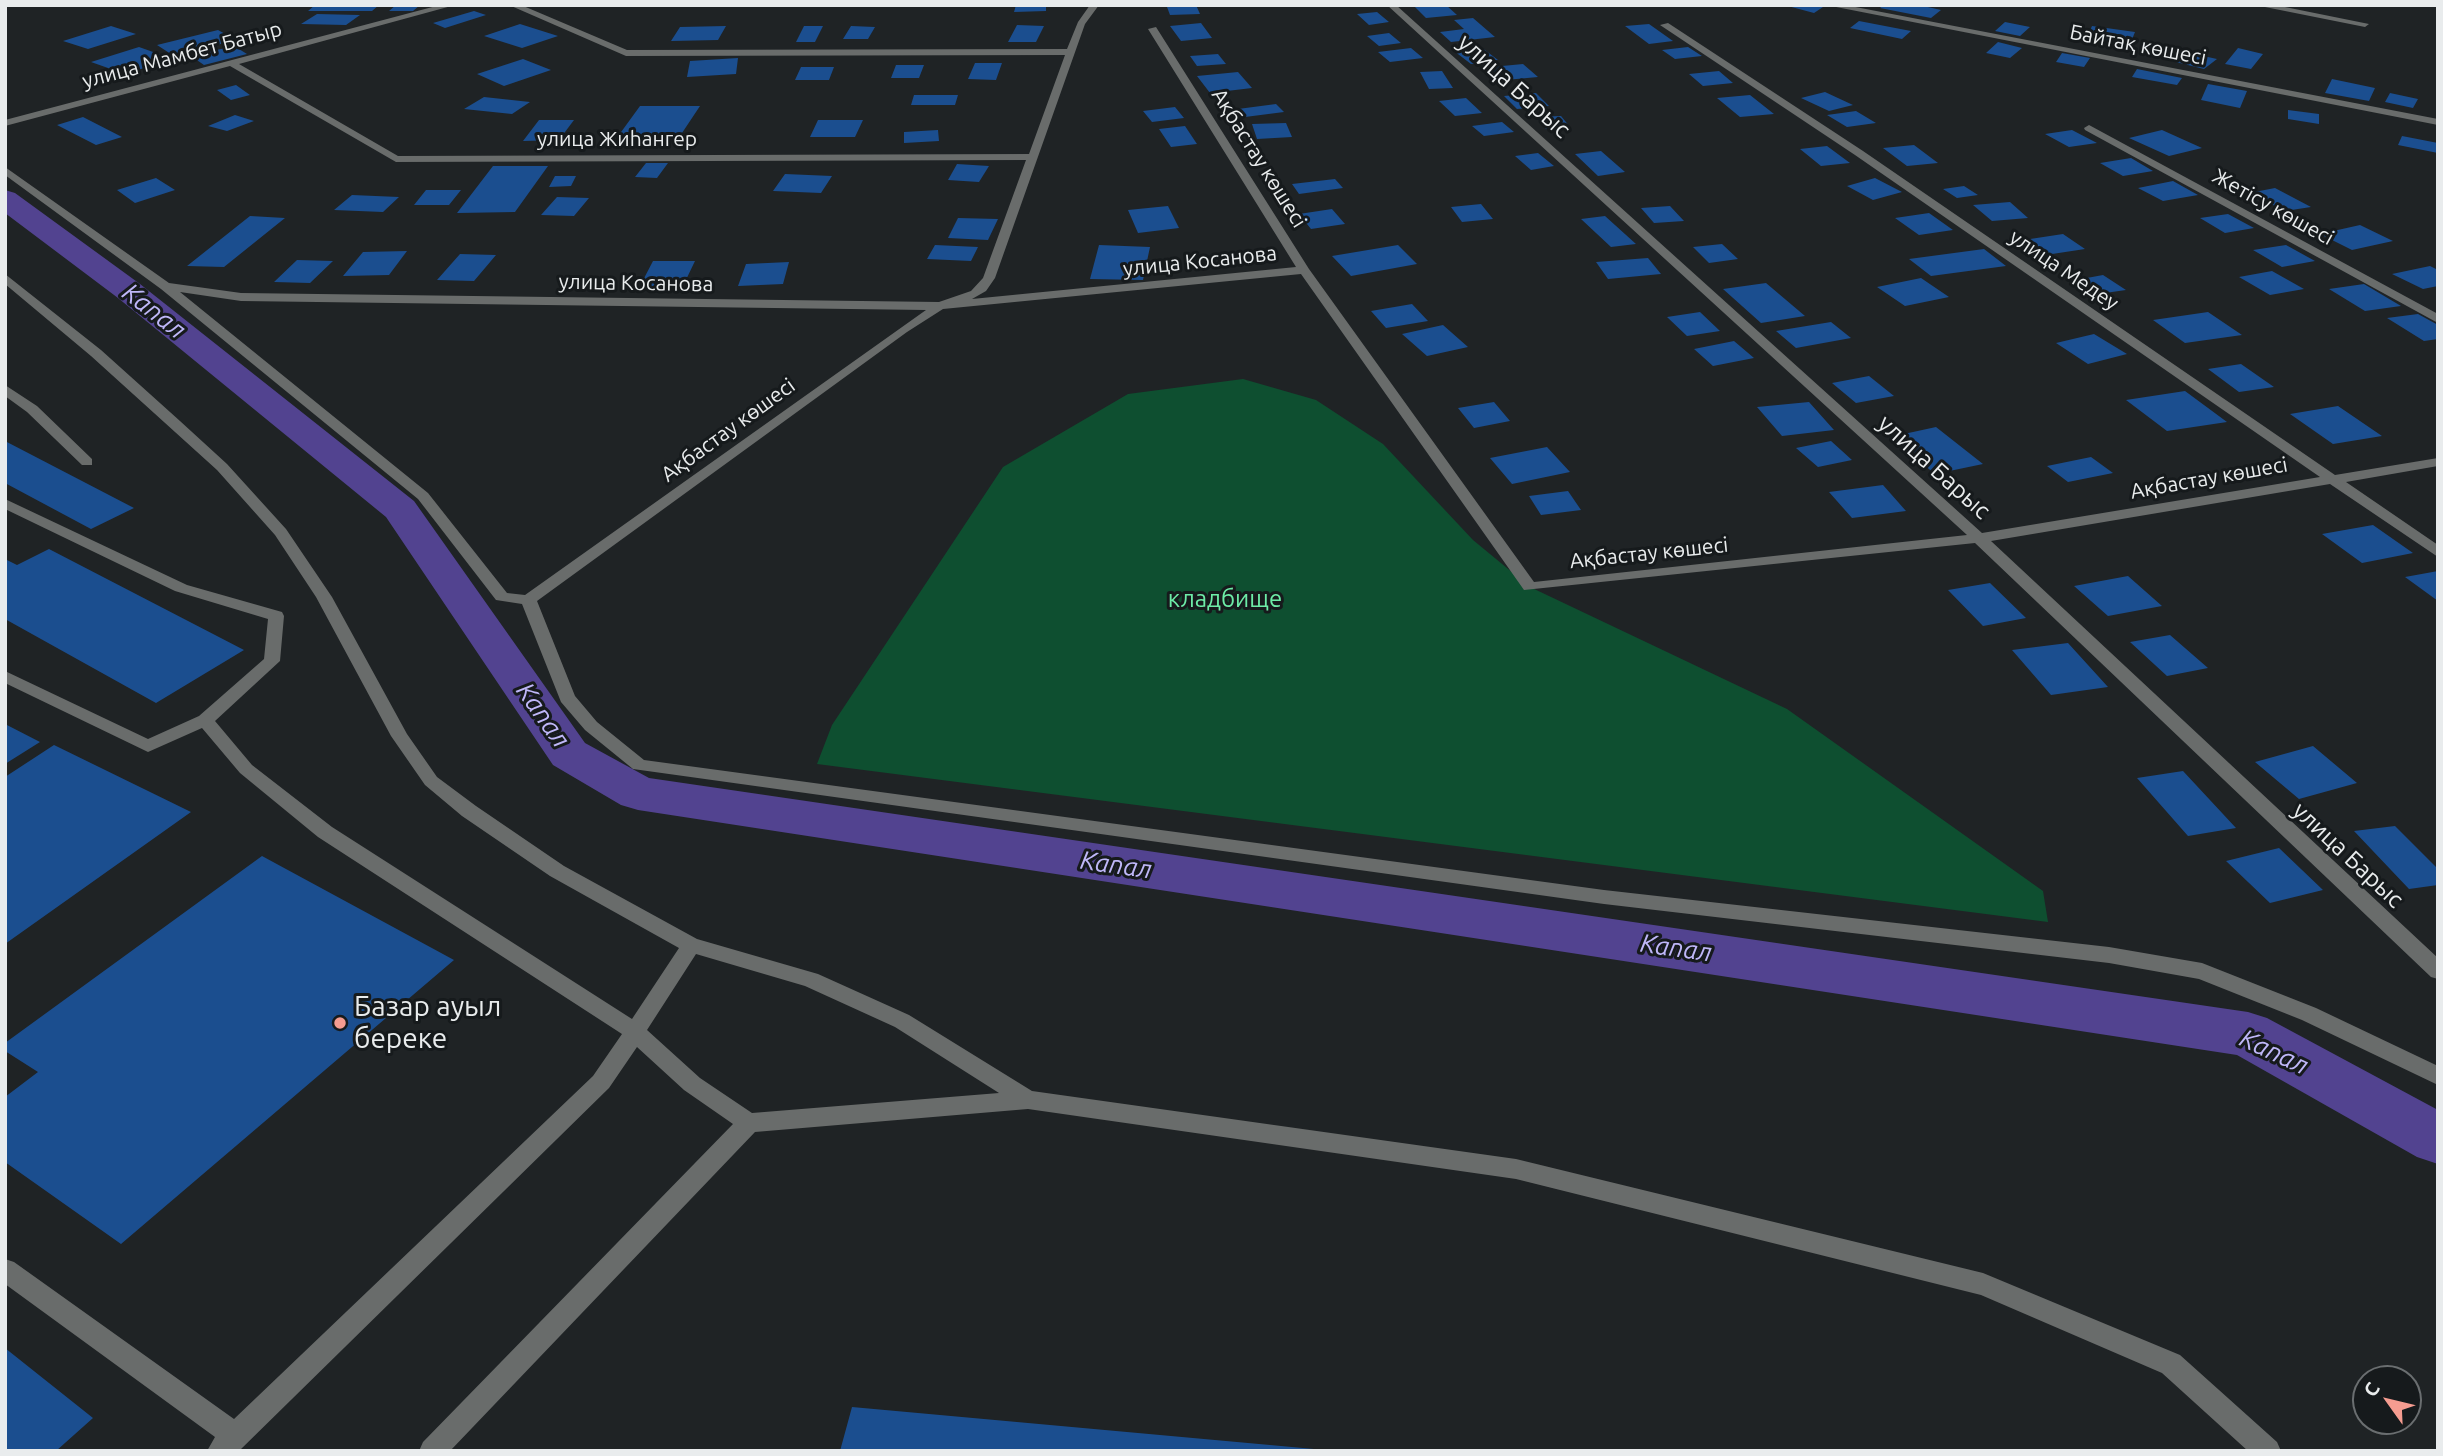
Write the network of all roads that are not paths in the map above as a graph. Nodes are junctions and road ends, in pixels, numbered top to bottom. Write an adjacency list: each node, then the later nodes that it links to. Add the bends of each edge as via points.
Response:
1 (451, 5): 11 (street, улица Мамбет Батыр)
2 (513, 5): 10 (street, via 626,52)
3 (1095, 5): 10 (street, Ақбастау көшесі, via 1081,24)
4 (1391, 5): 27 (street, улица Барыс)
5 (1830, 5): 12 (street, Байтақ көшесі)
6 (2259, 5): 7 (street)
7 (2365, 24)
8 (1665, 25): 25 (street, улица Медеу)
9 (1153, 29): 17 (street, Ақбастау көшесі)
10 (1071, 52): 15 (street, Ақбастау көшесі)
11 (229, 62): 13 (street, улица Мамбет Батыр); 15 (street, улица Жиhангер, via 396,159)
12 (2438, 122)
13 (5, 123)
14 (2089, 128): 21 (street, Жетісу көшесі)
15 (1031, 157): 20 (street, Ақбастау көшесі, via 989,278 975,294)
16 (5, 170): 19 (street, улица Косанова)
17 (1304, 270): 20 (street, улица Косанова); 27 (street, Ақбастау көшесі, via 1530,587)
18 (5, 278): 32 (street, via 222,467 281,532 431,781 557,871)
19 (165, 286): 20 (street, улица Косанова, via 241,297); 29 (street, via 423,496 502,597)
20 (940, 306): 29 (street, Ақбастау көшесі)
21 (2438, 319)
22 (5, 389): 23 (street)
23 (87, 461)
24 (2438, 461): 25 (street, Ақбастау көшесі)
25 (2334, 479): 27 (street, Ақбастау көшесі); 28 (street, улица Медеу)
26 (5, 503): 31 (street, via 181,588 276,616 272,661)
27 (1979, 538): 33 (street, улица Барыс)
28 (2438, 552)
29 (528, 600): 35 (street, via 567,698 591,726 639,765 1590,896 2109,955 2203,971 2309,1014)
30 (5, 676): 31 (street, via 148,746)
31 (205, 720): 34 (street, via 246,769 325,832)
32 (691, 945): 34 (street); 36 (street, via 811,980 902,1021)
33 (2438, 971)
34 (635, 1032): 37 (street, via 692,1084); 39 (street, via 601,1082)
35 (2438, 1076)
36 (1028, 1100): 37 (street); 41 (street, via 1516,1169 1983,1284 2171,1364)
37 (749, 1123): 40 (street)
38 (5, 1270): 39 (street)
39 (228, 1443)
40 (432, 1451)
41 (2268, 1451)

